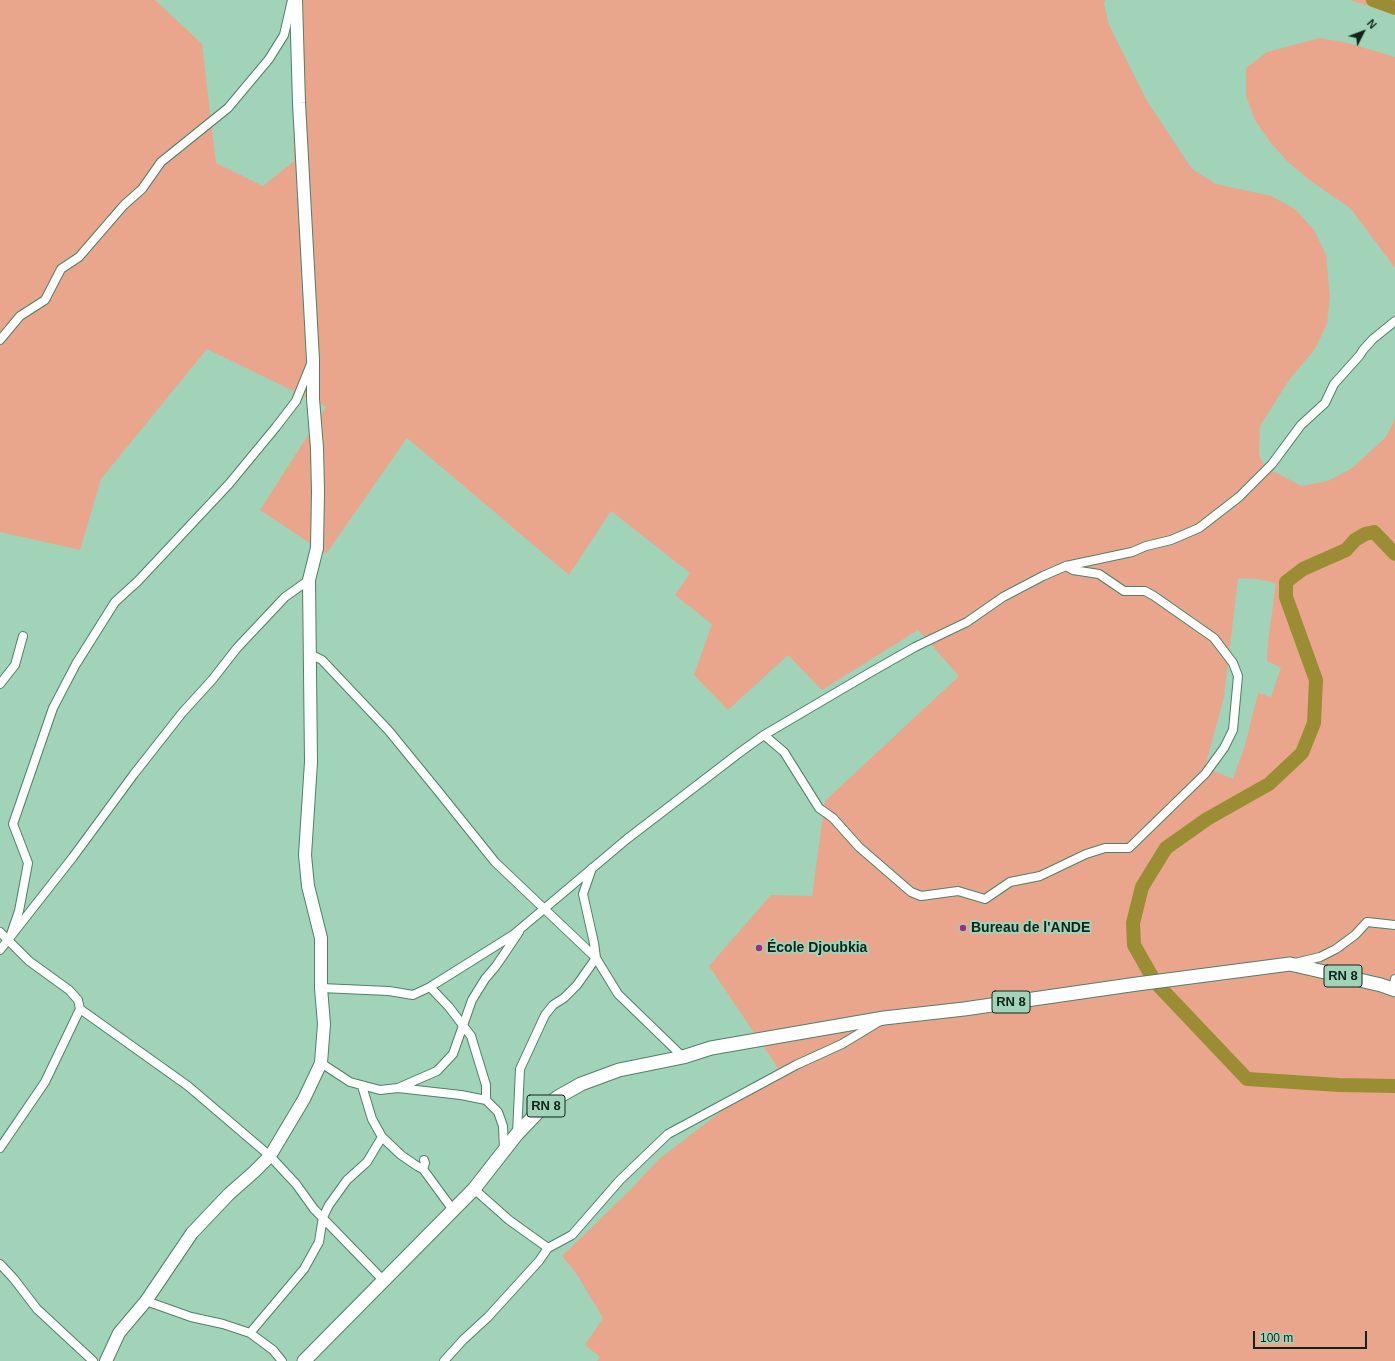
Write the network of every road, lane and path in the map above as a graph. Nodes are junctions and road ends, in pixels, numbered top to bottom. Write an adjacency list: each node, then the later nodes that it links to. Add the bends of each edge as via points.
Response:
1 (292, 0): 4 (street, via 284,35 269,59 228,108 161,162 142,189 124,205 80,256 61,269 45,300 20,316)
2 (296, 0): 5 (street)
3 (1395, 321): 6 (street, via 1363,350 1334,384 1325,403 1301,425 1272,464 1239,497 1199,528 1132,552)
4 (0, 340)
5 (313, 360): 7 (street, via 318,500 317,548); 17 (street, via 296,402 229,484 115,602 53,708 13,824 28,863 19,911)
6 (1066, 566): 11 (street, via 1003,598 967,622 915,647); 11 (street, via 1072,570 1099,574 1124,592 1145,591 1154,596 1214,638 1233,663 1238,676 1233,730 1224,748 1205,774 1129,848 1105,848 1086,854 1040,876 1010,882 985,899 958,891 921,896 911,892 859,847 833,818 819,808 784,752)
7 (309, 580): 9 (street); 17 (street, via 285,597 237,648 182,713)
8 (23, 636): 10 (street, via 14,664)
9 (310, 654): 13 (street, via 322,660 389,731 495,862); 23 (street, via 311,762 305,855 308,886 321,938)
10 (0, 684)
11 (764, 735): 12 (street)
12 (592, 868): 13 (street); 19 (street, via 583,894)
13 (545, 908): 15 (street); 19 (street)
14 (1395, 925): 20 (street, via 1367,922 1336,949 1320,957)
15 (523, 927): 22 (street); 26 (street, via 472,1000)
16 (0, 932): 17 (street)
17 (9, 940): 18 (street); 24 (street, via 29,961 69,990 78,1000)
18 (0, 950)
19 (596, 958): 27 (street, via 618,994); 32 (street, via 577,985 545,1015 520,1069)
20 (1290, 964): 21 (main road, RN 8); 25 (main road, RN 8)
21 (1394, 986)
22 (430, 987): 23 (street, via 413,995 389,991); 26 (street)
23 (321, 988): 28 (street, via 324,1024)
24 (80, 1009): 34 (street, via 45,1082); 36 (street, via 188,1086)
25 (884, 1018): 27 (main road, RN 8, via 711,1048); 40 (street, via 842,1044 796,1065 668,1134 620,1180 572,1235)
26 (463, 1025): 30 (street, via 453,1054 437,1071); 31 (street, via 471,1036 482,1071 486,1085)
27 (684, 1057): 32 (main road, RN 8, via 619,1070 581,1084 558,1096)
28 (321, 1063): 29 (street, via 350,1082); 36 (street, via 304,1100)
29 (362, 1086): 30 (street, via 380,1090); 33 (street, via 372,1119)
30 (398, 1088): 31 (street)
31 (486, 1100): 35 (street, via 498,1112 503,1126)
32 (517, 1134): 35 (main road, RN 8)
33 (382, 1137): 38 (street, via 417,1166 423,1165); 39 (street, via 367,1162 347,1180)
34 (0, 1148)
35 (504, 1150): 37 (main road, RN 8)
36 (270, 1156): 39 (street); 43 (street, via 192,1233)
37 (474, 1189): 38 (main road, RN 8); 40 (street, via 509,1220)
38 (453, 1210): 42 (main road, RN 8)
39 (323, 1217): 42 (street); 44 (street, via 319,1242 304,1269)
40 (548, 1248): 49 (street, via 503,1301)
41 (0, 1264): 46 (street, via 37,1309)
42 (384, 1281): 45 (main road, RN 8)
43 (146, 1301): 44 (street, via 191,1317); 47 (street, via 119,1332)
44 (250, 1333): 48 (street, via 273,1350)
45 (311, 1359)
46 (93, 1361)
47 (106, 1361)
48 (282, 1361)
49 (444, 1361)

